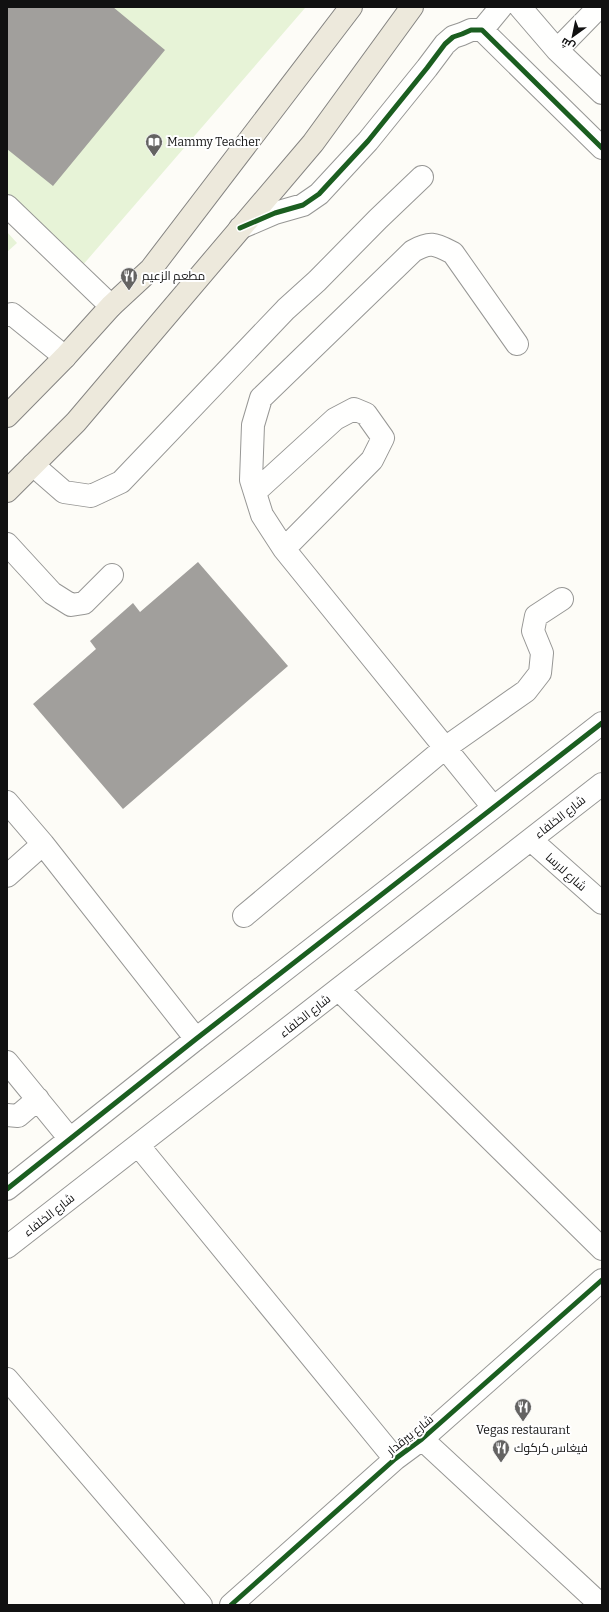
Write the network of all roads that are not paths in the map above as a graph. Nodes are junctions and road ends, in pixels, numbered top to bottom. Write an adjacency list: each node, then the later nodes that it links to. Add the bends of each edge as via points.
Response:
1 (351, 7): 13 (main road, via 151,269)
2 (412, 7): 12 (main road, via 312,143)
3 (501, 7): 6 (street)
4 (520, 7): 7 (street)
5 (599, 7): 7 (street)
6 (482, 30): 9 (street); 12 (street, via 453,37 445,44 368,141 319,194 303,205 275,213)
7 (557, 50): 8 (street)
8 (602, 93)
9 (602, 148)
10 (422, 177): 18 (street, via 286,309 121,482 91,496 64,492)
11 (7, 206): 13 (street)
12 (240, 228): 18 (main road, via 76,422)
13 (111, 306): 16 (main road)
14 (7, 315): 16 (street, via 12,314)
15 (517, 344): 20 (street, via 453,253 438,245 425,245 413,251 261,398 253,425 251,480)
16 (65, 356): 17 (main road)
17 (7, 416)
18 (33, 465): 19 (main road)
19 (7, 491)
20 (255, 492): 22 (street, via 262,515); 22 (street, via 335,419 354,409 366,414 383,438 372,460)
21 (7, 544): 23 (street, via 52,593 71,605 84,604)
22 (284, 549): 26 (street)
23 (112, 575)
24 (562, 599): 26 (street, via 536,616 533,631 542,653 540,673 526,691)
25 (602, 723): 29 (street)
26 (445, 748): 29 (street); 34 (street)
27 (602, 784): 30 (street, شارع الخلفاء)
28 (7, 802): 31 (street)
29 (493, 807): 36 (street)
30 (531, 840): 33 (street, شارع لارسا); 35 (street, شارع الخلفاء)
31 (42, 844): 32 (street); 36 (street)
32 (7, 876)
33 (602, 903)
34 (244, 916)
35 (340, 990): 41 (street, شارع الخلفاء); 44 (street)
36 (196, 1039): 40 (street)
37 (7, 1062): 38 (street)
38 (38, 1099): 39 (street, via 18,1116); 40 (street)
39 (7, 1115)
40 (70, 1139): 42 (street)
41 (138, 1145): 43 (street, شارع الخلفاء); 48 (street)
42 (7, 1189)
43 (7, 1247)
44 (602, 1249)
45 (602, 1280): 47 (street, شارع بيرقدار)
46 (7, 1379): 49 (street)
47 (422, 1439): 48 (street, شارع بيرقدار); 51 (street)
48 (395, 1459): 50 (street, شارع بيرقدار)
49 (201, 1605)
50 (231, 1605)
51 (601, 1605)

